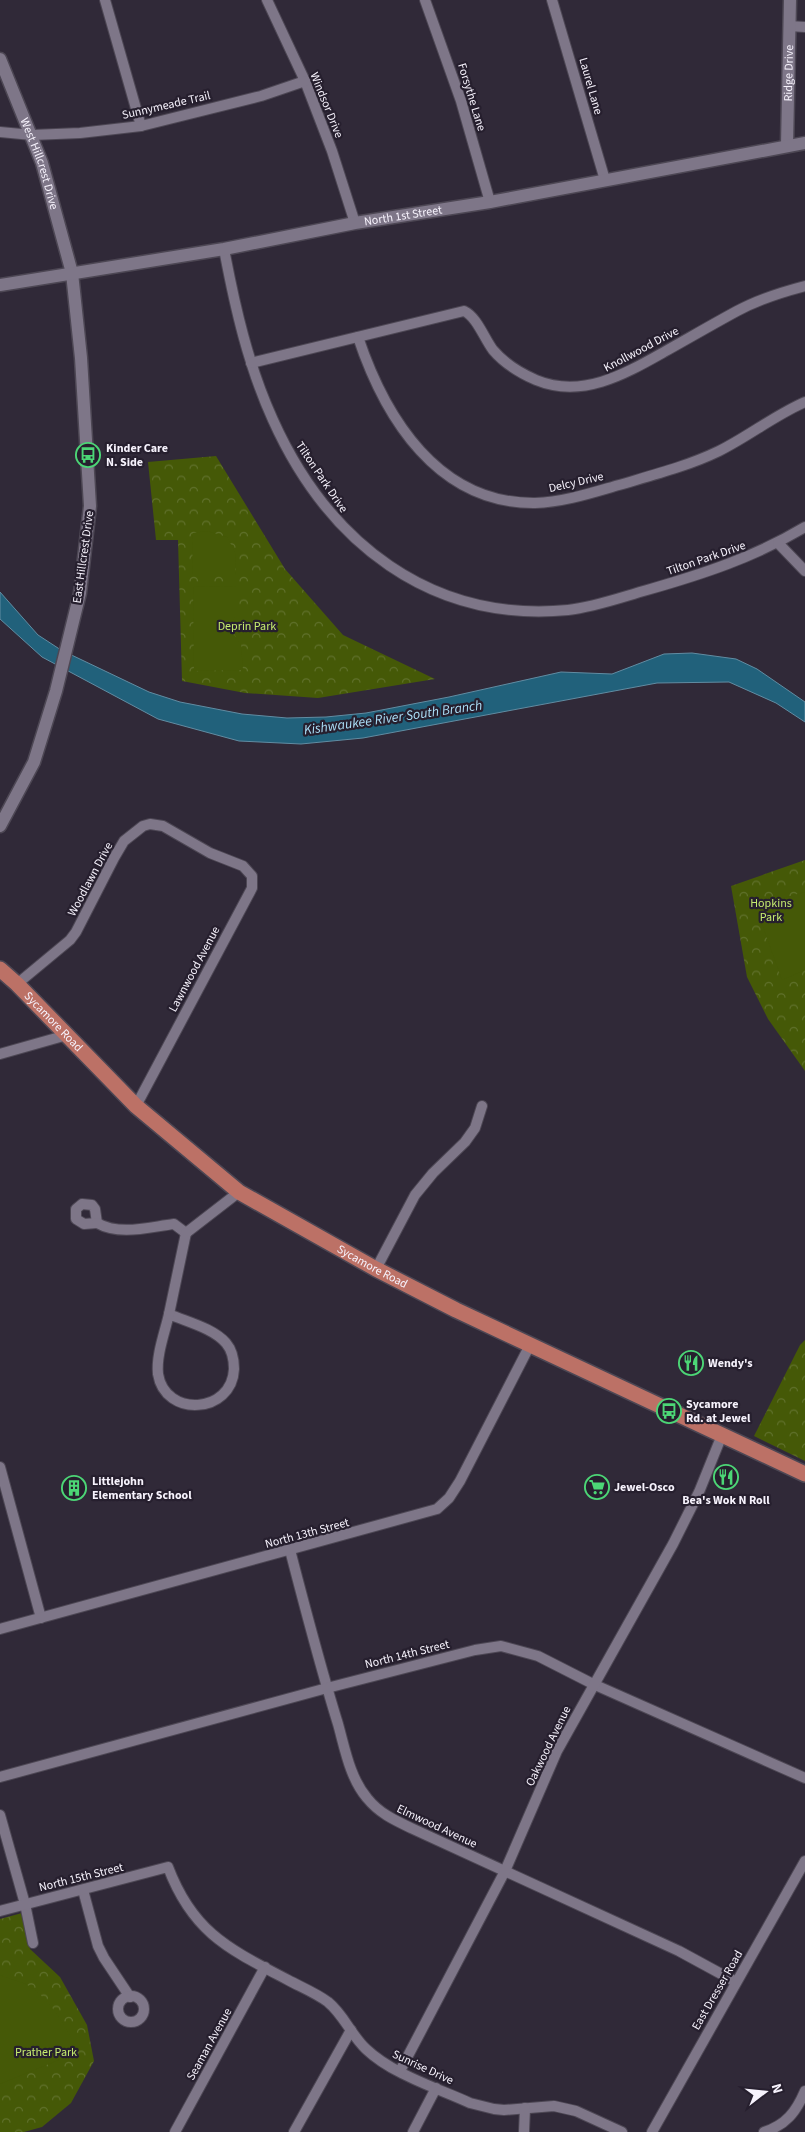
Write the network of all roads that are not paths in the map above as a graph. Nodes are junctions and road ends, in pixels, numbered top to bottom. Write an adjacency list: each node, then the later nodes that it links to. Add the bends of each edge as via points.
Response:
1 (105, 0): 10 (street)
2 (267, 0): 9 (street, Windsor Drive)
3 (425, 0): 16 (street, Forsythe Lane, via 461,101)
4 (552, 0): 15 (street, Laurel Lane)
5 (790, 0): 6 (street, Ridge Drive)
6 (789, 26): 7 (street); 14 (street, Ridge Drive)
7 (805, 27)
8 (0, 59): 12 (street, West Hillcrest Drive)
9 (305, 81): 10 (street, Sunnymeade Trail, via 261,96); 17 (street, Windsor Drive)
10 (141, 126): 12 (street, Sunnymeade Trail)
11 (0, 132): 12 (street, Sunnymeade Trail)
12 (32, 135): 19 (street, West Hillcrest Drive, via 53,198)
13 (805, 143): 14 (street, North 1st Street)
14 (787, 144): 15 (street, North 1st Street)
15 (605, 180): 16 (street, North 1st Street)
16 (490, 202): 17 (street, North 1st Street)
17 (355, 223): 18 (street, North 1st Street)
18 (224, 249): 19 (street, North 1st Street); 23 (street, Tilton Park Drive)
19 (72, 273): 20 (street, North 1st Street); 28 (street, East Hillcrest Drive, via 90,506 83,575 56,691 34,762)
20 (0, 286)
21 (805, 286): 22 (street, Knollwood Drive, via 745,307 617,377 583,386 567,387 540,381 517,370 494,351 467,312 456,311)
22 (358, 337): 23 (street); 24 (street, Delcy Drive, via 384,401 425,457 444,474 488,496 532,503 554,502 660,473 720,450)
23 (252, 363): 26 (street, Tilton Park Drive, via 285,445 307,482 338,522 361,545 392,568 452,598 515,610 576,609 701,575)
24 (805, 402)
25 (805, 527): 26 (street, Tilton Park Drive)
26 (778, 543): 27 (street)
27 (805, 571)
28 (0, 826)
29 (222, 857): 31 (street, Woodlawn Drive, via 163,826 143,826 124,841 70,940); 34 (street, Lawnwood Avenue, via 250,872 252,888)
30 (0, 969): 31 (main road, Sycamore Road)
31 (17, 984): 32 (main road, Sycamore Road)
32 (67, 1034): 33 (street); 34 (main road, Sycamore Road)
33 (0, 1054)
34 (136, 1106): 36 (main road, Sycamore Road)
35 (482, 1106): 39 (street, via 475,1128 465,1142 415,1195)
36 (239, 1192): 38 (street); 39 (main road, Sycamore Road)
37 (97, 1223): 38 (street, via 107,1229 119,1230 174,1224)
38 (186, 1233): 40 (street)
39 (376, 1269): 41 (main road, Sycamore Road)
40 (169, 1314): 40 (street, via 216,1335 230,1347 234,1366 231,1382 214,1401 202,1405 184,1404 170,1395 162,1384 158,1368)
41 (530, 1345): 42 (main road, Sycamore Road); 46 (street, North 13th Street, via 460,1481 444,1504 426,1513)
42 (722, 1435): 44 (main road, Sycamore Road); 49 (street, Oakwood Avenue, via 673,1544)
43 (0, 1467): 45 (street)
44 (805, 1474)
45 (3, 1493): 47 (street)
46 (290, 1550): 47 (street, North 13th Street); 50 (street, Elmwood Avenue)
47 (41, 1618): 48 (street, North 13th Street)
48 (0, 1629)
49 (593, 1684): 50 (street, North 14th Street, via 538,1656 501,1646); 52 (street, North 14th Street); 56 (street, Oakwood Avenue, via 557,1751)
50 (327, 1688): 51 (street, North 14th Street); 56 (street, Elmwood Avenue, via 350,1766 372,1804 395,1820)
51 (0, 1777)
52 (805, 1778)
53 (0, 1815): 58 (street)
54 (805, 1861): 62 (street, East Dresser Road)
55 (168, 1867): 57 (street, North 15th Street); 61 (street, Sunrise Drive, via 180,1898 199,1923 224,1944)
56 (505, 1871): 62 (street, Elmwood Avenue, via 679,1951); 65 (street, Oakwood Avenue)
57 (83, 1890): 58 (street, North 15th Street); 63 (street, via 98,1946)
58 (25, 1904): 59 (street, North 15th Street); 60 (street)
59 (0, 1911)
60 (33, 1943)
61 (265, 1967): 64 (street, Sunrise Drive, via 329,2003); 69 (street, Seaman Avenue)
62 (736, 1982): 74 (street, East Dresser Road)
63 (130, 1996)
64 (351, 2030): 65 (street, Sunrise Drive, via 374,2055 388,2066); 70 (street)
65 (400, 2070): 66 (street, Sunrise Drive)
66 (436, 2088): 68 (street, Sunrise Drive, via 484,2107 504,2110); 71 (street)
67 (805, 2091): 75 (street, via 792,2115)
68 (525, 2108): 72 (street); 73 (street, Sunrise Drive, via 554,2106 576,2110)
69 (175, 2132)
70 (294, 2132)
71 (413, 2132)
72 (524, 2132)
73 (622, 2132)
74 (652, 2132)
75 (764, 2132)

